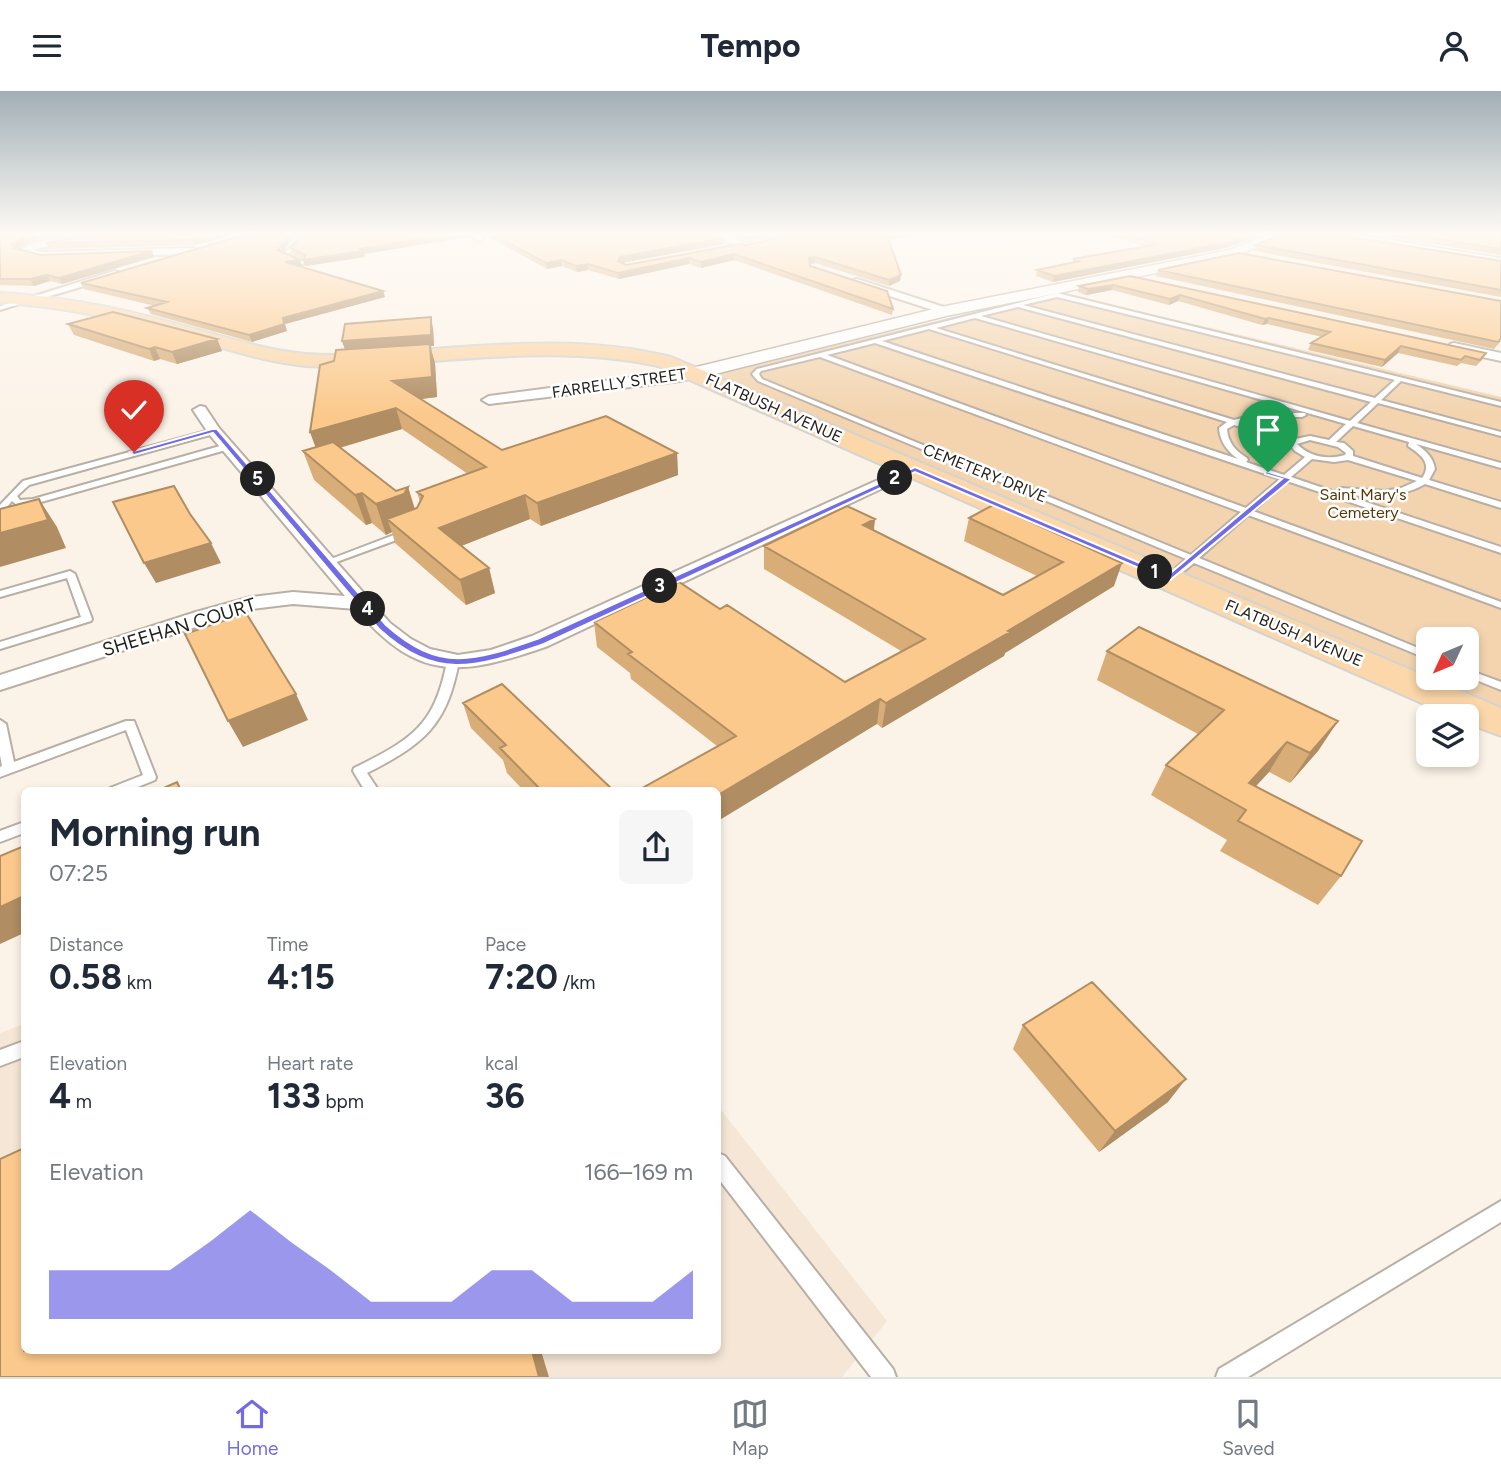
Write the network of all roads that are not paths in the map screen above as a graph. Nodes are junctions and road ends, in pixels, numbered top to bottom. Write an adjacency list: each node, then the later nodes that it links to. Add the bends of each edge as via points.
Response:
1 (43, 295): 7 (street)
2 (896, 295): 10 (street)
3 (1026, 295): 10 (street, FARRELLY STREET)
4 (1057, 295): 8 (lane, CEMETERY DRIVE)
5 (1057, 295): 18 (lane, CEMETERY DRIVE)
6 (0, 298): 7 (main road, FLATBUSH AVENUE)
7 (30, 299): 9 (lane); 17 (main road, FLATBUSH AVENUE, via 306,360 579,349 646,356)
8 (1016, 305): 11 (lane, CEMETERY DRIVE); 20 (lane)
9 (0, 309)
10 (946, 311): 17 (street, FARRELLY STREET)
11 (975, 316): 12 (lane, CEMETERY DRIVE); 23 (lane)
12 (931, 327): 13 (lane, CEMETERY DRIVE); 24 (lane)
13 (875, 340): 15 (lane, CEMETERY DRIVE); 36 (lane)
14 (1447, 345): 16 (street)
15 (822, 355): 43 (lane); 46 (lane, CEMETERY DRIVE, via 755,374 760,380)
16 (1501, 357)
17 (695, 373): 19 (street, FARRELLY STREET); 35 (main road, FLATBUSH AVENUE)
18 (1400, 379): 20 (lane); 21 (lane, CEMETERY DRIVE)
19 (489, 400)
20 (1376, 401): 25 (lane); 28 (lane)
21 (1501, 404)
22 (200, 410): 26 (street)
23 (1337, 420): 24 (lane, via 1285,414); 25 (lane)
24 (1233, 422): 29 (lane); 36 (lane, via 1223,428 1231,451)
25 (1350, 424): 27 (lane); 30 (lane)
26 (214, 431): 31 (street); 40 (lane, via 53,474 26,483)
27 (1385, 433): 34 (lane); 38 (lane, via 1426,456 1433,470)
28 (1501, 434)
29 (1295, 441): 30 (lane); 32 (lane, via 1296,448)
30 (1331, 442): 33 (lane, via 1347,449)
31 (230, 446): 40 (lane, via 34,501 18,503); 47 (street)
32 (1311, 456): 33 (lane); 37 (lane)
33 (1348, 457): 38 (lane)
34 (1501, 466)
35 (915, 469): 48 (main road, FLATBUSH AVENUE); 54 (street, via 540,641 501,655)
36 (1268, 472): 37 (lane)
37 (1288, 479): 39 (lane); 43 (lane)
38 (1425, 482): 39 (lane, via 1390,493); 41 (lane)
39 (1312, 487): 45 (lane)
40 (12, 496): 42 (lane)
41 (1501, 505)
42 (0, 510)
43 (1248, 513): 46 (lane); 51 (lane)
44 (419, 528): 47 (lane)
45 (1501, 550)
46 (1193, 559): 48 (lane); 53 (lane, CEMETERY DRIVE)
47 (328, 562): 50 (street)
48 (1169, 579): 58 (main road, FLATBUSH AVENUE)
49 (0, 594): 52 (lane, via 70,574 87,619)
50 (364, 603): 54 (street, via 403,645 432,660); 56 (street, SHEEHAN COURT, via 293,599 251,603)
51 (1501, 605)
52 (0, 646)
53 (1416, 651)
54 (453, 661): 62 (lane, via 449,689 432,724 409,744 359,771)
55 (1479, 677): 57 (lane)
56 (0, 683)
57 (1501, 686)
58 (1501, 723)
59 (0, 725): 60 (lane)
60 (4, 770): 61 (lane, via 130,724 150,777)
61 (125, 787)
62 (369, 787)
63 (21, 828): 64 (lane)
64 (0, 837)
65 (21, 1050): 66 (lane)
66 (0, 1058)
67 (721, 1167): 69 (lane)
68 (1501, 1211): 70 (lane)
69 (885, 1377)
70 (1227, 1377)

